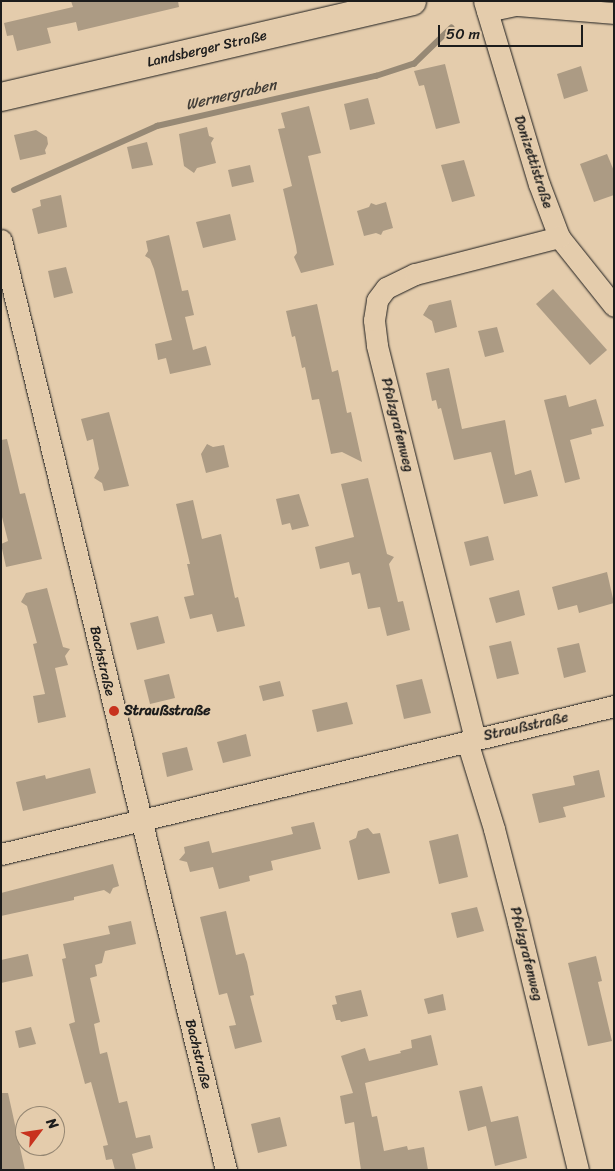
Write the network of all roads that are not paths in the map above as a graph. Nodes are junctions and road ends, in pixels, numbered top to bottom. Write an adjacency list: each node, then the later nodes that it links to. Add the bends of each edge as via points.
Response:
1 (412, 1): 4 (street, Landsberger Straße)
2 (486, 6): 3 (street, via 516,4); 5 (street, Donizettistraße, via 539,184)
3 (614, 13)
4 (1, 97)
5 (559, 237): 7 (street, Donizettistraße); 9 (street, Pfalzgrafenweg, via 415,274 386,288 377,300 375,310 377,345)
6 (1, 240): 10 (street, Bachstraße)
7 (614, 306)
8 (614, 706): 9 (street, Straußstraße)
9 (471, 740): 10 (street, Straußstraße); 13 (street, Pfalzgrafenweg)
10 (141, 820): 11 (street, Straußstraße); 12 (street, Bachstraße)
11 (1, 854)
12 (226, 1170)
13 (578, 1170)

